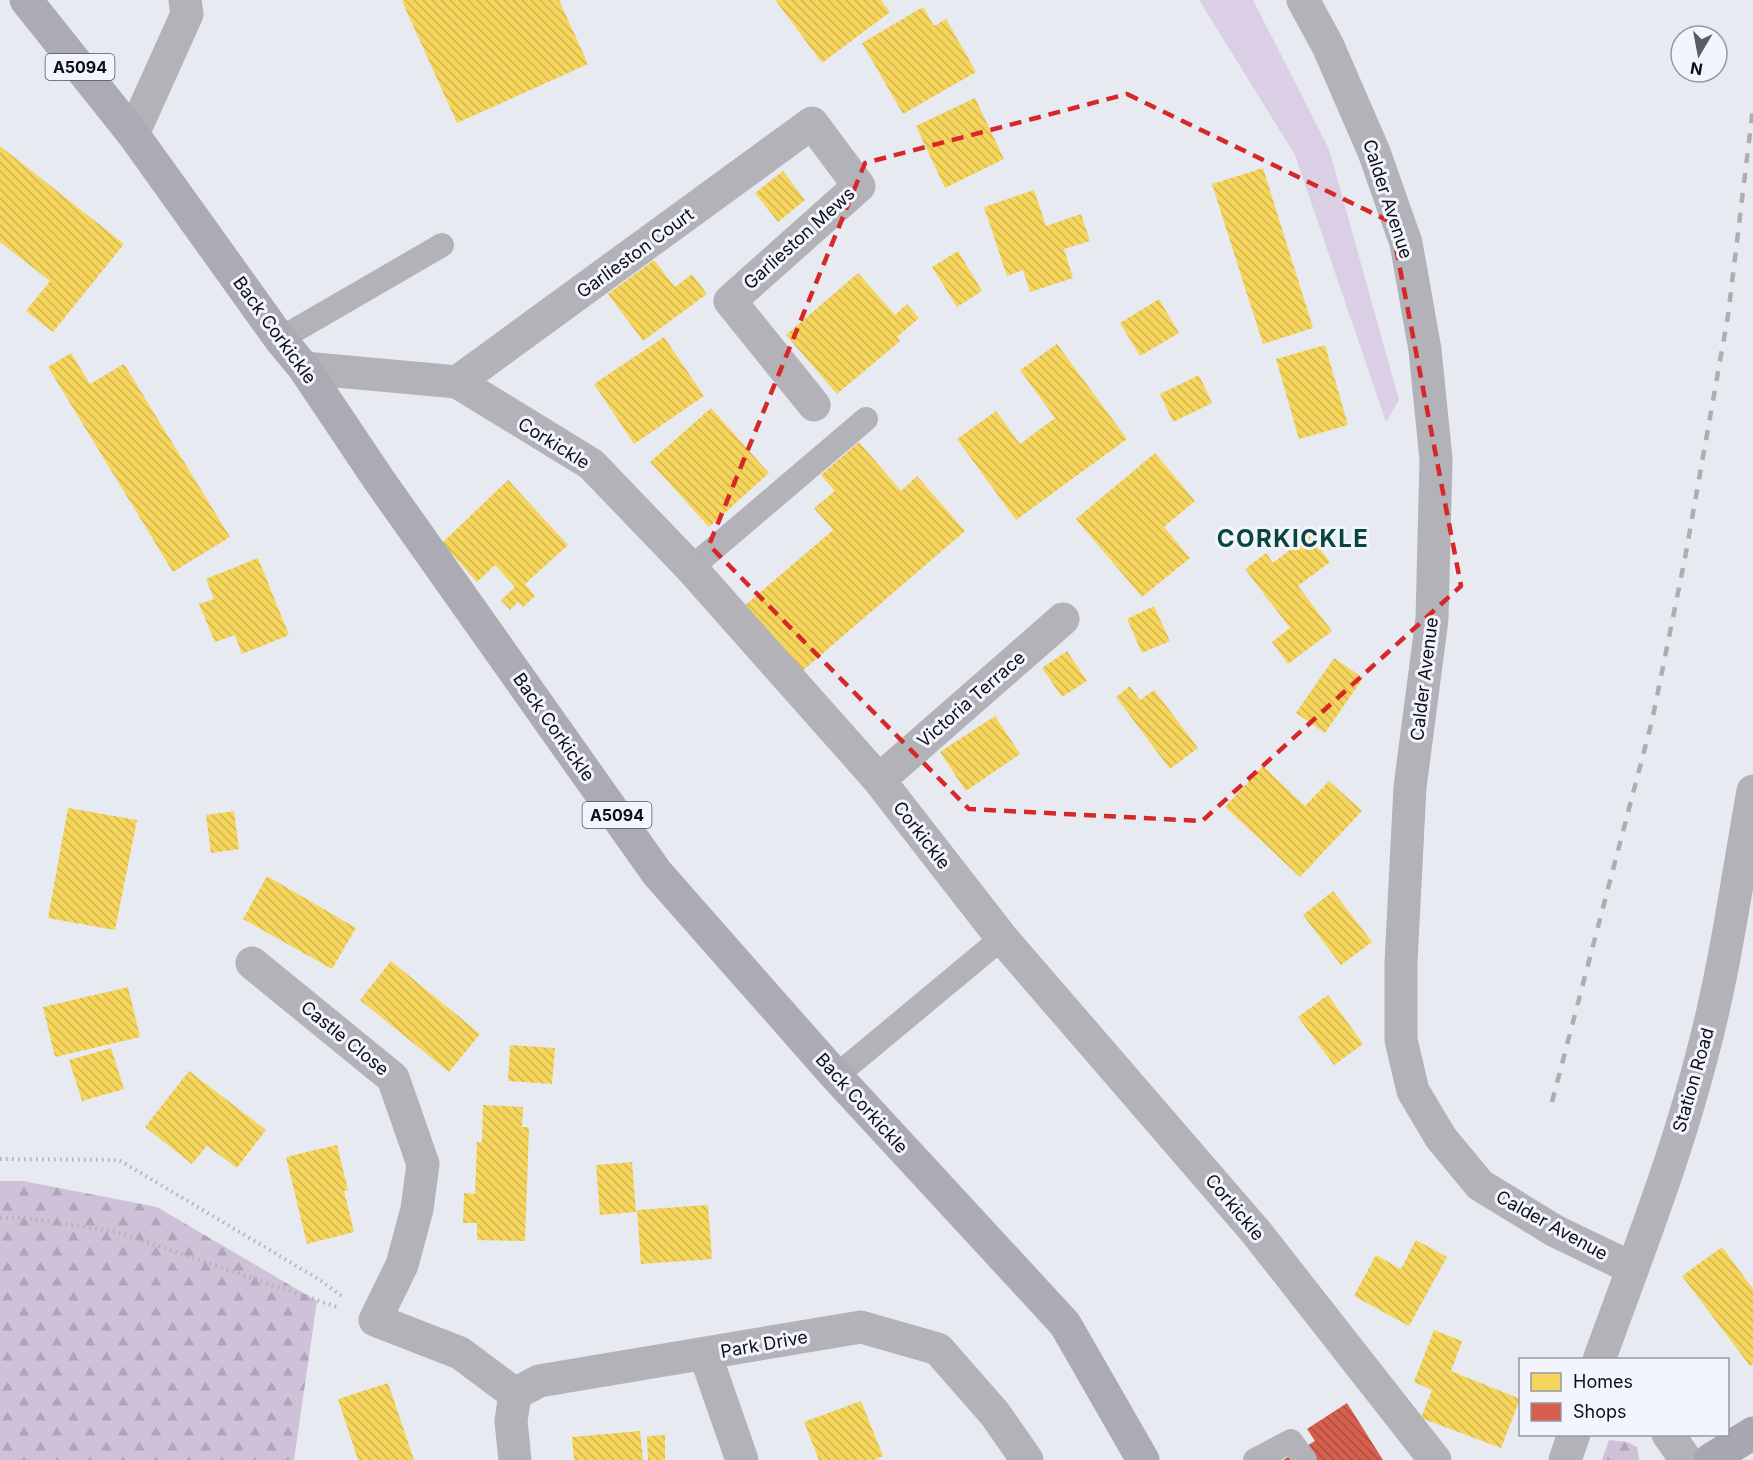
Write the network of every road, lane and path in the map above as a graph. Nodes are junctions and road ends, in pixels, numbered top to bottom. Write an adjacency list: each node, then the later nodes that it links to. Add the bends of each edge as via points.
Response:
1 (26, 0): 5 (main road, A5094)
2 (185, 0): 5 (street, via 187,14)
3 (1303, 0): 21 (street, Calder Avenue, via 1328,46 1378,162 1406,243 1425,350 1436,459 1432,619 1410,786 1401,962 1401,1040 1413,1091 1441,1138 1480,1185 1555,1231)
4 (812, 123): 9 (street, Garlieston Court); 10 (street, Garlieston Mews, via 858,186 730,301)
5 (133, 134): 7 (main road, Back Corkickle / A5094)
6 (442, 245): 7 (lane)
7 (280, 339): 8 (main road, Back Corkickle / A5094)
8 (304, 368): 9 (street, Corkickle); 18 (main road, Back Corkickle / A5094, via 657,873)
9 (457, 382): 12 (street, Corkickle, via 591,464)
10 (814, 405)
11 (866, 419): 12 (lane)
12 (691, 568): 14 (street, Corkickle)
13 (1063, 619): 14 (street, Victoria Terrace)
14 (879, 780): 16 (street, Corkickle)
15 (1753, 791): 21 (street, Station Road, via 1702,1058)
16 (1002, 938): 18 (lane); 35 (street, Corkickle, via 1256,1232)
17 (252, 963): 22 (street, Castle Close, via 393,1078 423,1164 417,1209 402,1265)
18 (836, 1076): 32 (main road, Back Corkickle / A5094, via 1065,1324)
19 (0, 1159): 22 (path, via 119,1160 320,1280)
20 (0, 1218): 22 (path, via 26,1218 117,1232)
21 (1632, 1268): 24 (street, Station Road)
22 (375, 1320): 25 (street, via 460,1353)
23 (705, 1354): 25 (street, Park Drive, via 539,1381); 30 (street); 31 (street, Park Drive, via 861,1327 938,1349 995,1414)
24 (1599, 1358)
25 (515, 1394): 29 (street, via 511,1421)
26 (1753, 1433): 38 (street)
27 (1573, 1436): 36 (street)
28 (1669, 1436): 37 (street)
29 (515, 1460)
30 (742, 1460)
31 (1028, 1460)
32 (1143, 1460)
33 (1255, 1460): 34 (lane, via 1291,1441)
34 (1305, 1460)
35 (1435, 1460)
36 (1565, 1460)
37 (1686, 1460)
38 (1710, 1460)

